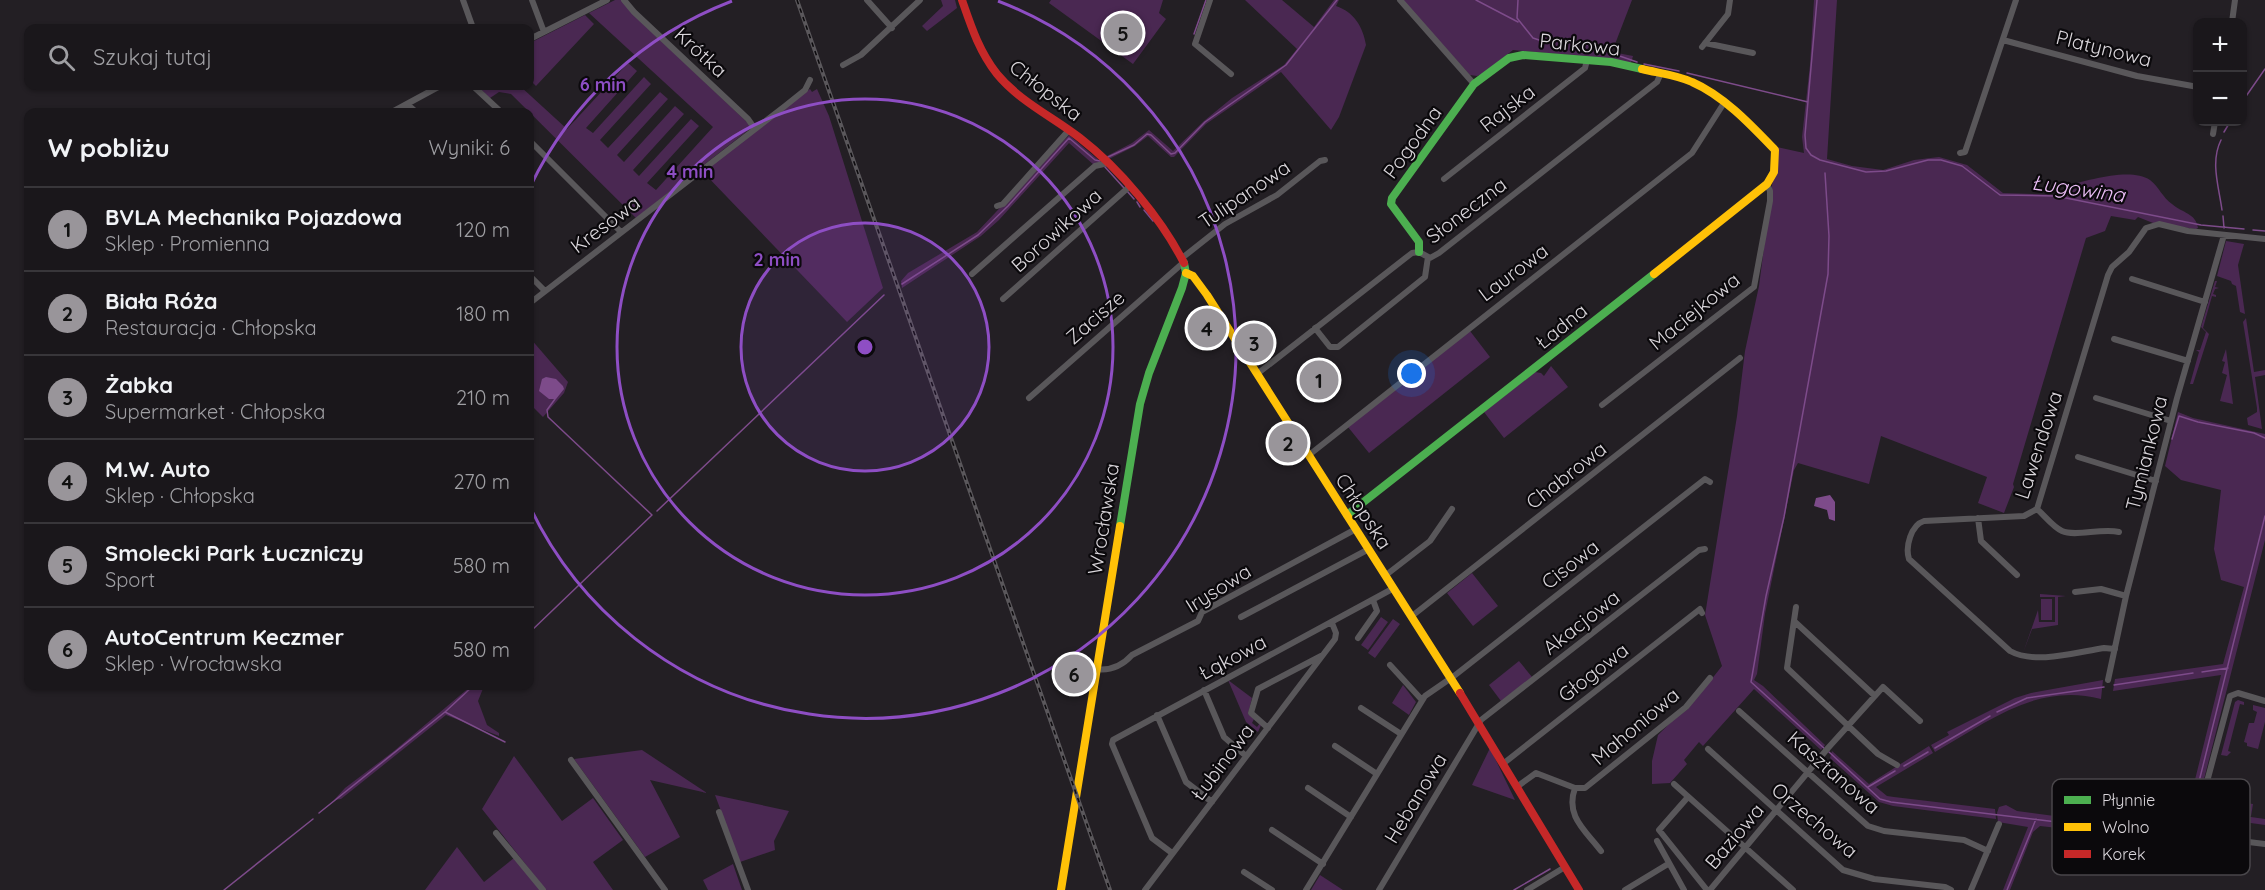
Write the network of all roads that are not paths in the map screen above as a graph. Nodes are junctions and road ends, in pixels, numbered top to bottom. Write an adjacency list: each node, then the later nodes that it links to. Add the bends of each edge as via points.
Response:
1 (463, 0): 14 (street)
2 (532, 0): 16 (street)
3 (607, 0): 16 (street)
4 (624, 0): 35 (street, Krótka)
5 (867, 0): 15 (street)
6 (920, 0): 15 (street)
7 (962, 0): 36 (street, Chłopska, via 979,47 998,75)
8 (1210, 0): 23 (street, via 1195,44)
9 (1400, 0): 25 (street)
10 (1730, 0): 19 (street, via 1728,14 1703,45)
11 (2016, 0): 18 (street)
12 (2235, 0): 13 (street)
13 (2233, 18)
14 (472, 24)
15 (892, 28): 21 (street)
16 (544, 32): 17 (street)
17 (534, 37)
18 (2003, 40): 26 (street, Platynowa, via 2137,76); 39 (street, via 1965,152)
19 (1753, 53)
20 (1587, 60): 22 (street, Parkowa); 25 (street, Parkowa, via 1515,56); 42 (street, Rajska, via 1584,68)
21 (843, 65)
22 (1661, 73): 29 (street, Parkowa, via 1691,81); 50 (street, Słoneczna, via 1657,82 1622,110 1433,258)
23 (1231, 74)
24 (810, 80): 35 (street, Kresowa, via 805,90)
25 (1474, 84): 49 (street, Pogodna, via 1391,201 1419,242)
26 (2193, 86)
27 (433, 90): 30 (street)
28 (477, 90): 33 (street)
29 (1724, 103): 43 (street, Parkowa, via 1775,150 1774,172); 69 (street, Laurowa, via 1692,153)
30 (407, 104): 31 (street); 32 (street)
31 (400, 108)
32 (412, 108)
33 (497, 108)
34 (2214, 126): 37 (street)
35 (755, 129): 56 (street, Kresowa)
36 (1069, 130): 41 (street, Chłopska); 45 (street)
37 (2213, 134)
38 (534, 145): 46 (street)
39 (1960, 153)
40 (1325, 160): 51 (street, Tulipanowa, via 1277,195 1225,224)
41 (1108, 163): 44 (street, Chłopska); 53 (street, via 1095,166)
42 (1444, 179)
43 (1767, 184): 67 (street, Maciejkowa, via 1771,195 1754,286); 75 (street, Ładna)
44 (1130, 186): 51 (street, Chłopska); 57 (street, Borowikowa)
45 (997, 206)
46 (619, 230)
47 (2224, 235): 48 (street); 59 (street, Tymiankowa); 74 (street, Lawendowa, via 2149,226 2112,267)
48 (2265, 239)
49 (1419, 252): 50 (street, Słoneczna); 60 (street, Słoneczna, via 1396,264)
50 (1428, 258): 60 (street, via 1425,278 1338,347 1330,347)
51 (1183, 260): 52 (street, Chłopska); 65 (street, Zacisze)
52 (1186, 273): 64 (street, Chłopska, via 1195,278); 97 (street, Wrocławska, via 1142,393)
53 (972, 274)
54 (2132, 279): 59 (street)
55 (534, 280): 56 (street)
56 (545, 291): 58 (street, Kresowa)
57 (1003, 299)
58 (534, 300)
59 (2205, 302): 63 (street, Tymiankowa)
60 (1315, 328): 64 (street, Słoneczna)
61 (2114, 339): 63 (street)
62 (1740, 358): 89 (street, Chabrowa)
63 (2188, 362): 68 (street, Tymiankowa)
64 (1257, 374): 69 (street, Chłopska)
65 (1029, 398)
66 (2096, 398): 68 (street)
67 (1602, 405)
68 (2171, 421): 71 (street, Tymiankowa)
69 (1308, 455): 75 (street, Chłopska)
70 (2078, 457): 71 (street)
71 (2156, 481): 85 (street, Tymiankowa)
72 (1710, 482): 98 (street, Cisowa, via 1705,479)
73 (1452, 509): 81 (street, via 1430,541)
74 (2037, 509): 76 (street, Lawendowa, via 2024,516); 78 (street, via 2064,532)
75 (1347, 514): 77 (street, Chłopska)
76 (1978, 518): 82 (street, via 1981,541); 94 (street, Lawendowa, via 1919,523 1912,531 1908,557 2014,654 2037,658)
77 (1356, 529): 79 (street, Chłopska); 97 (street, Irysowa, via 1202,612 1198,621 1132,655 1126,662 1109,670)
78 (2119, 532)
79 (1369, 549): 81 (street, Chłopska); 90 (street)
80 (1705, 549): 109 (street, Akacjowa, via 1690,556)
81 (1386, 575): 83 (street, Chłopska)
82 (2017, 575)
83 (1394, 588): 86 (street, Łąkowa); 89 (street, Chłopska)
84 (2075, 592): 85 (street, via 2101,589)
85 (2126, 596): 94 (street, Tymiankowa)
86 (1373, 600): 92 (street, Łąkowa); 93 (street, via 1377,611)
87 (1796, 607): 91 (street)
88 (1702, 613): 117 (street, Głogowa, via 1700,609)
89 (1412, 616): 98 (street, Chłopska)
90 (1241, 617)
91 (1794, 621): 102 (street); 110 (street, via 1787,668)
92 (1332, 623): 95 (street, Łubinowa, via 1336,637); 101 (street, Łąkowa)
93 (1358, 638)
94 (2115, 649): 100 (street, Tymiankowa)
95 (1324, 654): 111 (street, Łubinowa); 111 (street, via 1257,691 1252,715)
96 (1390, 665): 103 (street)
97 (1096, 669): 148 (street, Wrocławska)
98 (1451, 678): 103 (street); 109 (street, Chłopska)
99 (1710, 678): 124 (street, Mahoniowa, via 1686,707 1656,732 1585,788)
100 (2108, 680)
101 (1204, 690): 107 (street, Łąkowa); 115 (street, via 1224,737)
102 (1875, 696): 108 (street, via 1883,687); 110 (street, Baziowa)
103 (1422, 700): 112 (street)
104 (2265, 701): 121 (street, via 2235,693 2230,696)
105 (1361, 708): 112 (street)
106 (1739, 711): 120 (street, Kasztanowa)
107 (1157, 715): 127 (street, via 1186,782); 140 (street, Łąkowa, via 1114,739 1113,746 1152,838)
108 (1920, 721)
109 (1479, 724): 117 (street, Chłopska); 152 (street, Hebanowa)
110 (1847, 726): 118 (street); 120 (street, Baziowa)
111 (1268, 728): 115 (street, Łubinowa)
112 (1401, 734): 119 (street)
113 (1335, 746): 119 (street)
114 (1708, 749): 128 (street, Orzechowa)
115 (1246, 756): 127 (street, Łubinowa)
116 (571, 760): 146 (street)
117 (1504, 763): 123 (street, Chłopska)
118 (1896, 765)
119 (1377, 774): 130 (street)
120 (1809, 774): 128 (street, Baziowa); 139 (street, Kasztanowa, via 1868,826 1964,840)
121 (2208, 779)
122 (1674, 784): 126 (street)
123 (1518, 786): 124 (street, via 1536,773); 143 (street, Chłopska)
124 (1575, 788): 138 (street, via 1573,815)
125 (1308, 789): 130 (street)
126 (1688, 797): 137 (street); 157 (street, via 1659,830)
127 (1212, 802): 140 (street, Łubinowa)
128 (1777, 811): 137 (street, Baziowa); 159 (street, Orzechowa, via 1843,870 1874,879)
129 (719, 812): 147 (street)
130 (1351, 817): 141 (street)
131 (1999, 824): 139 (street)
132 (1272, 830): 141 (street)
133 (496, 833): 145 (street)
134 (1657, 841): 142 (street)
135 (2250, 842): 136 (street)
136 (2265, 844)
137 (1746, 849): 157 (street, Baziowa); 158 (street)
138 (1601, 851)
139 (1988, 851): 160 (street)
140 (1172, 854): 149 (street, Łubinowa)
141 (1323, 864): 151 (street)
142 (1668, 864): 155 (street); 156 (street)
143 (1565, 867): 153 (street); 154 (street, Chłopska)
144 (1244, 872): 150 (street)
145 (543, 890)
146 (665, 890)
147 (748, 890)
148 (1061, 890)
149 (1145, 890)
150 (1272, 890)
151 (1306, 890)
152 (1379, 890)
153 (1527, 890)
154 (1579, 890)
155 (1625, 890)
156 (1684, 890)
157 (1709, 890)
158 (1793, 890)
159 (1951, 890)
160 (1971, 890)

